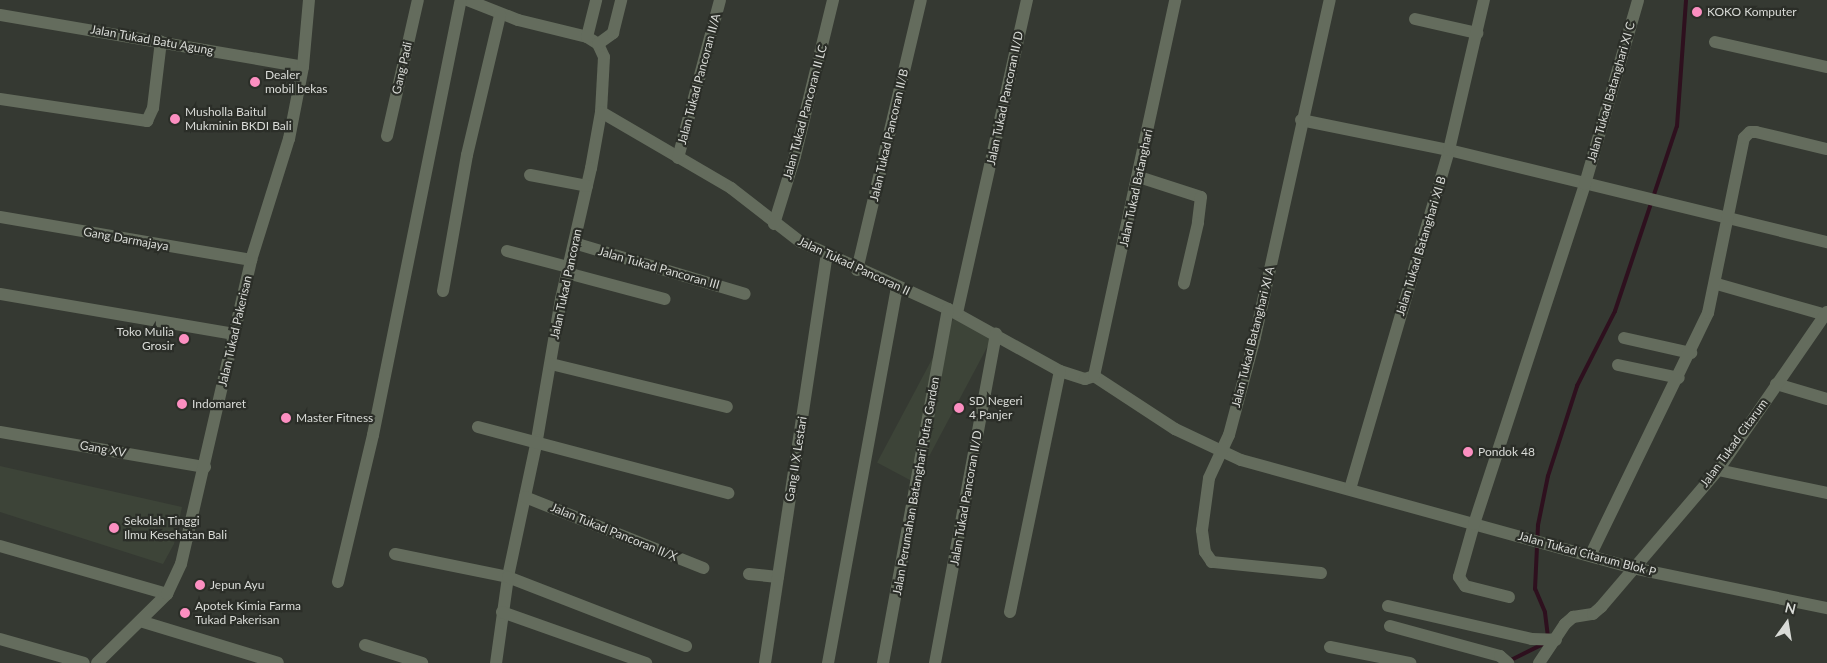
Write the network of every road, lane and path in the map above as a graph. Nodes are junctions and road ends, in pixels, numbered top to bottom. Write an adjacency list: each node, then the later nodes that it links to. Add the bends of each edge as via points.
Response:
1 (309, 0): 22 (street, Jalan Tukad Pakerisan)
2 (418, 0): 27 (street, Gang Padi)
3 (596, 0): 18 (street)
4 (621, 0): 21 (street, via 613,33)
5 (720, 0): 30 (street, Jalan Tukad Pancoran II/A)
6 (833, 0): 37 (street, Jalan Tukad Pancoran II LC)
7 (921, 0): 44 (street, Jalan Tukad Pancoran II/B)
8 (1027, 0): 52 (street, Jalan Tukad Pancoran II/D)
9 (1175, 0): 32 (street, Jalan Tukad Batanghari)
10 (1330, 0): 26 (street, Jalan Tukad Batanghari XI A)
11 (1484, 0): 17 (street, Jalan Tukad Batanghari XI B)
12 (1638, 0): 33 (street, Jalan Tukad Batanghari XI C)
13 (467, 1): 15 (street); 86 (street)
14 (0, 15): 19 (street, Jalan Tukad Batu Agung)
15 (500, 15): 18 (street); 48 (street, via 467,155)
16 (1415, 19): 17 (street)
17 (1476, 32): 29 (street, Jalan Tukad Batanghari XI B)
18 (587, 38): 21 (street)
19 (161, 41): 22 (street, Jalan Tukad Batu Agung); 24 (street, via 153,108 147,121)
20 (1715, 42): 23 (street)
21 (598, 44): 25 (street, Jalan Tukad Pancoran, via 604,57)
22 (303, 67): 42 (street, Jalan Tukad Pakerisan, via 281,172)
23 (1827, 67)
24 (0, 99)
25 (601, 112): 30 (street, Jalan Tukad Pancoran II); 34 (street, Jalan Tukad Pancoran)
26 (1301, 120): 29 (street); 69 (street, Jalan Tukad Batanghari XI A, via 1257,329)
27 (387, 136)
28 (1827, 149): 36 (street, via 1756,132 1746,134)
29 (1449, 150): 33 (street); 72 (street, Jalan Tukad Batanghari XI B)
30 (678, 158): 37 (street, Jalan Tukad Pancoran II, via 731,188)
31 (530, 175): 34 (street)
32 (1139, 177): 45 (street, via 1201,197); 61 (street, Jalan Tukad Batanghari)
33 (1585, 184): 36 (street); 76 (street, Jalan Tukad Batanghari XI C)
34 (587, 186): 39 (street, Jalan Tukad Pancoran)
35 (0, 217): 42 (street, Gang Darmajaya)
36 (1729, 217): 38 (street); 46 (street)
37 (774, 224): 41 (street, Jalan Tukad Pancoran II)
38 (1827, 242)
39 (574, 243): 43 (street, Jalan Tukad Pancoran); 50 (street, Jalan Tukad Pancoran III)
40 (507, 251): 43 (street)
41 (827, 254): 44 (street, Jalan Tukad Pancoran II); 85 (street, Gang II X Lestari)
42 (251, 260): 54 (street, Jalan Tukad Pakerisan)
43 (568, 270): 51 (street); 58 (street, Jalan Tukad Pancoran)
44 (857, 270): 47 (street, Jalan Tukad Pancoran II)
45 (1184, 283)
46 (1717, 284): 53 (street); 57 (street)
47 (897, 288): 52 (street, Jalan Tukad Pancoran II); 108 (street)
48 (443, 291)
49 (0, 294): 54 (street)
50 (745, 294)
51 (665, 299)
52 (953, 311): 55 (street, Jalan Tukad Pancoran II); 109 (street, Jalan Perumahan Batanghari Putra Garden)
53 (1826, 313): 63 (street, Jalan Tukad Citarum)
54 (233, 334): 70 (street, Jalan Tukad Pakerisan)
55 (996, 334): 60 (street, Jalan Tukad Pancoran II); 110 (street, Jalan Tukad Pancoran II/D)
56 (1624, 338): 57 (street)
57 (1691, 353): 62 (street)
58 (551, 364): 65 (street); 68 (street, Jalan Tukad Pancoran)
59 (1618, 365): 62 (street)
60 (1060, 371): 61 (street, Jalan Tukad Pancoran II, via 1085,379); 92 (street)
61 (1094, 376): 69 (street, Jalan Tukad Citarum Blok P, via 1174,429)
62 (1679, 378): 79 (street)
63 (1776, 384): 64 (street); 71 (street, Jalan Tukad Citarum)
64 (1827, 399)
65 (727, 407)
66 (478, 427): 68 (street)
67 (0, 432): 70 (street, Gang XV)
68 (537, 440): 73 (street); 75 (street, Jalan Tukad Pancoran)
69 (1222, 452): 72 (street, Jalan Tukad Citarum Blok P); 82 (street, Jalan Tukad Batanghari XI A, via 1209,478 1205,498 1203,539 1208,559)
70 (205, 467): 87 (street, Jalan Tukad Pakerisan, via 181,564)
71 (1718, 470): 74 (street); 81 (street, Jalan Tukad Citarum)
72 (1350, 489): 76 (street, Jalan Tukad Citarum Blok P)
73 (728, 493)
74 (1827, 493)
75 (525, 497): 80 (street, Jalan Tukad Pancoran II/X); 84 (street, Jalan Tukad Pancoran)
76 (1474, 524): 79 (street, Jalan Tukad Citarum Blok P); 88 (street, Jalan Tukad Batanghari XI C, via 1459,581 1465,586)
77 (0, 546): 87 (street)
78 (395, 554): 84 (street)
79 (1591, 554): 81 (street, Jalan Tukad Citarum Blok P)
80 (703, 568)
81 (1633, 568): 90 (street, Jalan Tukad Citarum Blok P); 96 (street, Jalan Tukad Citarum, via 1601,607 1588,616 1568,620)
82 (1321, 573)
83 (748, 574): 85 (street)
84 (508, 577): 91 (street, Jalan Tukad Pancoran); 98 (street)
85 (778, 577): 107 (street, Gang II X Lestari)
86 (338, 582)
87 (167, 594): 93 (street, Jalan Tukad Pakerisan)
88 (1509, 596)
89 (1388, 606): 96 (street)
90 (1827, 608)
91 (502, 612): 105 (street, Jalan Tukad Pancoran); 106 (street)
92 (1010, 612)
93 (140, 621): 102 (street, Jalan Tukad Pakerisan); 103 (street)
94 (1390, 626): 100 (street)
95 (0, 639): 101 (street)
96 (1550, 640): 112 (street, Jalan Tukad Citarum)
97 (365, 645): 104 (street)
98 (686, 646)
99 (1330, 647): 111 (street)
100 (1504, 659)
101 (84, 663)
102 (97, 663)
103 (278, 663)
104 (422, 663)
105 (496, 663)
106 (646, 663)
107 (765, 663)
108 (828, 663)
109 (883, 663)
110 (935, 663)
111 (1410, 663)
112 (1539, 663)

